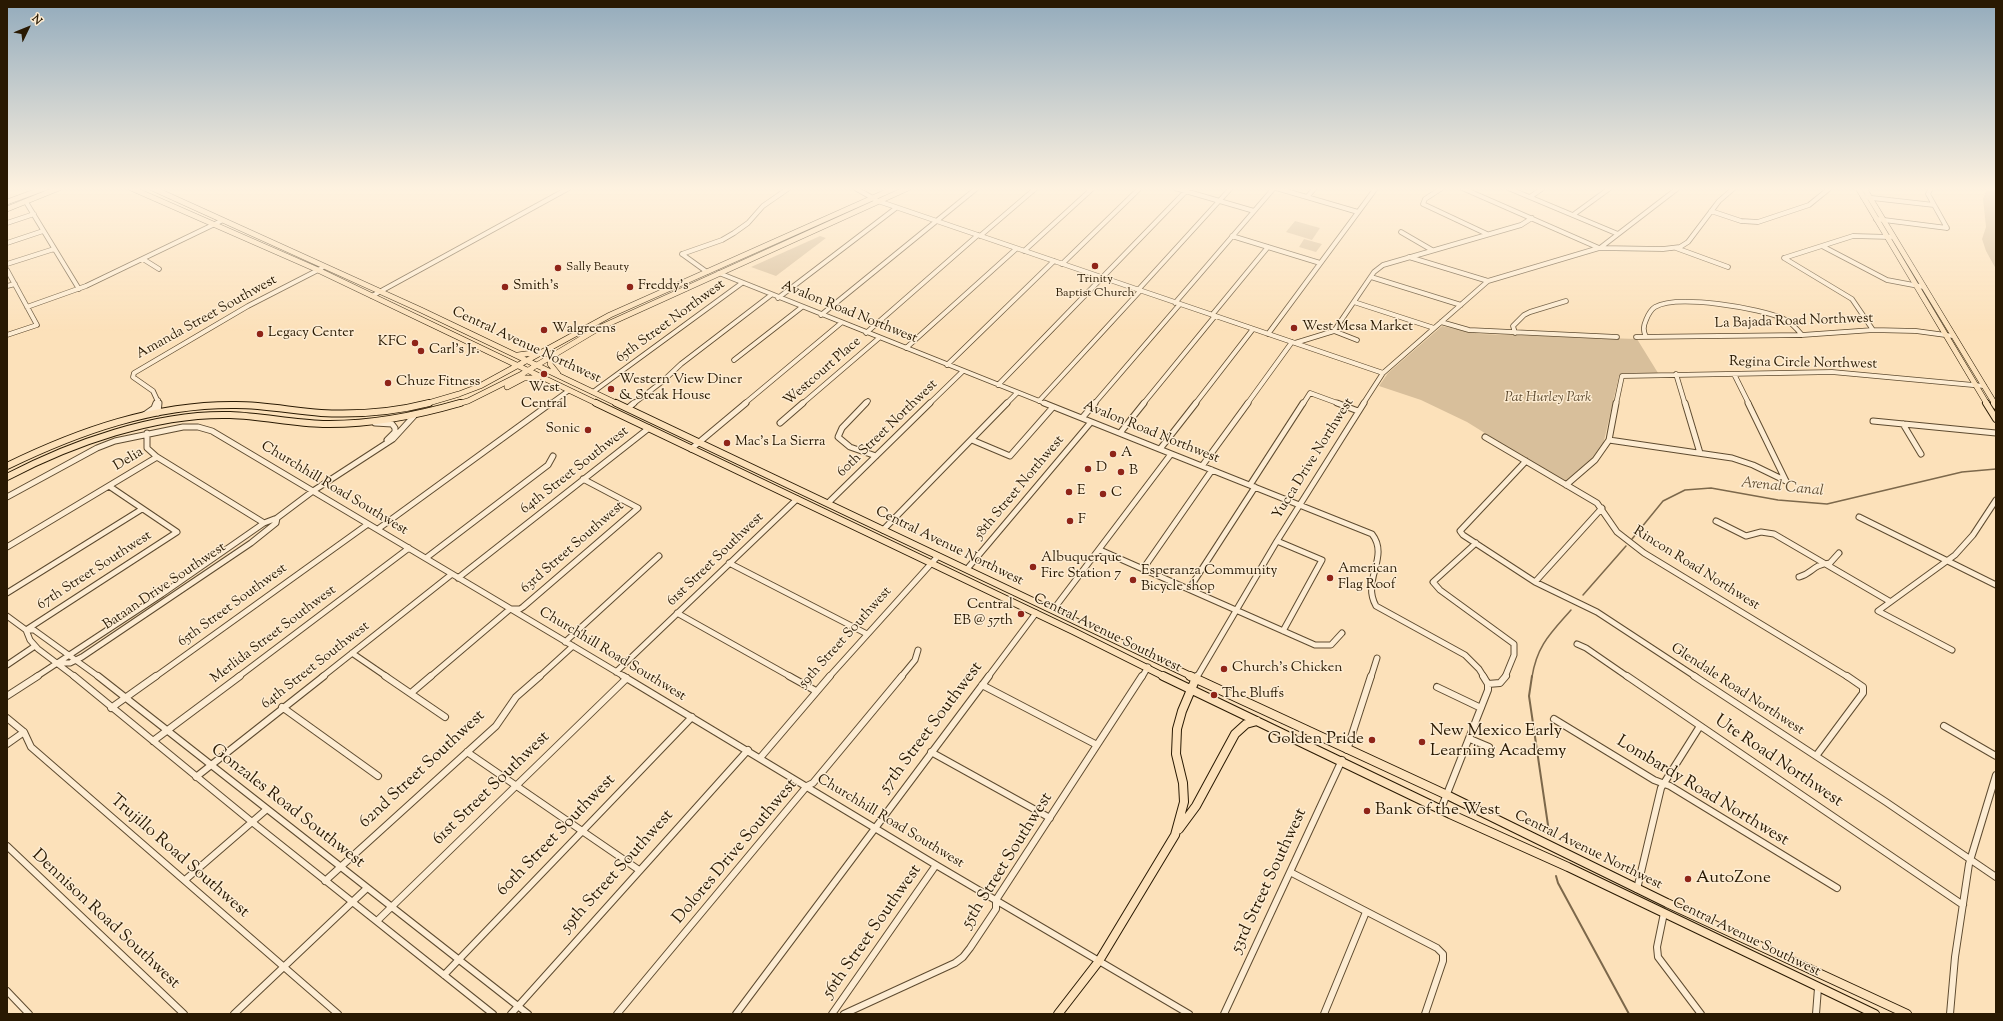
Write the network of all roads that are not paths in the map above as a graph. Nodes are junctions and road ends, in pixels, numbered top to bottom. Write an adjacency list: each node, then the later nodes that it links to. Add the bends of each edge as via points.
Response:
1 (29, 236): 27 (street)
2 (46, 236): 30 (street)
3 (190, 236): 39 (street)
4 (237, 236): 48 (main road, Central Avenue Southwest)
5 (255, 236): 44 (main road, Central Avenue Northwest)
6 (483, 236): 64 (street)
7 (729, 236): 49 (street, via 682,254)
8 (788, 236): 37 (main road)
9 (801, 236): 50 (main road)
10 (860, 236): 67 (street)
11 (919, 236): 74 (street)
12 (979, 236): 31 (street); 84 (street)
13 (1041, 236): 36 (street)
14 (1091, 236): 42 (street)
15 (1142, 236): 52 (street)
16 (1188, 236): 63 (street)
17 (1232, 236): 29 (street); 70 (street)
18 (1341, 236): 43 (street)
19 (1407, 236): 35 (street)
20 (1481, 236): 35 (street)
21 (1573, 236): 32 (street)
22 (1616, 236): 25 (street)
23 (1693, 236): 34 (street, via 1688,242)
24 (1887, 237): 26 (street); 28 (street, via 1853,236); 59 (main road)
25 (1612, 238): 32 (street); 33 (street, via 1617,245)
26 (1893, 238): 60 (main road)
27 (7, 243)
28 (1822, 246): 59 (street, via 1878,277); 82 (street, via 1784,258 1852,299)
29 (1268, 247): 43 (street); 75 (street)
30 (54, 248): 41 (street); 61 (street)
31 (1016, 248): 36 (street); 97 (street)
32 (1599, 248): 33 (street); 54 (street)
33 (1629, 248): 34 (street)
34 (1676, 248): 45 (street)
35 (1432, 250): 38 (street)
36 (1024, 251): 40 (street)
37 (743, 256): 49 (main road); 50 (main road, via 724,267)
38 (1409, 257): 51 (street, via 1383,265); 54 (street)
39 (143, 259): 46 (street); 61 (street)
40 (1054, 262): 42 (street); 104 (street, 60th Street Northwest)
41 (7, 264)
42 (1062, 264): 52 (street)
43 (1320, 264): 87 (street)
44 (326, 266): 48 (street, Amanda Street Southwest); 53 (main road, Central Avenue Northwest)
45 (1728, 266)
46 (159, 269)
47 (7, 270): 56 (street)
48 (318, 270): 57 (main road, Central Avenue Southwest); 119 (street, Amanda Street Southwest, via 139,368 133,377 150,387)
49 (707, 272): 62 (main road); 77 (main road)
50 (719, 273): 55 (street, Avalon Road Northwest); 62 (main road)
51 (1371, 277): 69 (street); 71 (street)
52 (1102, 278): 63 (street); 114 (street)
53 (356, 280): 57 (main road); 64 (main road, Central Avenue Northwest)
54 (1488, 281): 71 (street, Yucca Drive Northwest)
55 (742, 283): 65 (street, Avalon Road Northwest); 117 (street, 65th Street Northwest)
56 (15, 284): 58 (street); 72 (street)
57 (347, 284): 66 (main road, Central Avenue Southwest)
58 (7, 286)
59 (1916, 286): 60 (street); 89 (main road)
60 (1924, 287): 90 (main road)
61 (79, 288): 72 (street)
62 (684, 288): 79 (main road)
63 (1139, 290): 70 (street); 122 (street)
64 (381, 292): 66 (street); 100 (main road, Central Avenue Northwest)
65 (772, 295): 67 (street, Avalon Road Northwest); 125 (street)
66 (372, 296): 105 (main road, Central Avenue Southwest)
67 (778, 298): 73 (street, Avalon Road Northwest)
68 (1566, 301): 85 (street, via 1524,315 1513,326)
69 (1354, 302): 80 (street); 83 (street)
70 (1177, 303): 75 (street); 130 (street)
71 (1461, 305): 76 (street, Yucca Drive Northwest)
72 (27, 307): 86 (street, via 37,325)
73 (802, 307): 74 (street, Avalon Road Northwest); 101 (street)
74 (821, 315): 78 (street, Avalon Road Northwest)
75 (1214, 316): 81 (street); 140 (street)
76 (1441, 322): 80 (street, Yucca Drive Northwest); 85 (street, via 1469,330)
77 (594, 323): 79 (main road); 98 (main road)
78 (841, 323): 84 (street, Avalon Road Northwest); 145 (street)
79 (599, 328): 99 (main road)
80 (1434, 328): 108 (street, Yucca Drive Northwest)
81 (1253, 329): 87 (street); 148 (street)
82 (1873, 330): 88 (street, La Bajada Road Northwest); 89 (street, La Bajada Road Northwest)
83 (1334, 331): 95 (street); 96 (street)
84 (866, 332): 94 (street, Avalon Road Northwest)
85 (1515, 333): 91 (street)
86 (7, 334)
87 (1268, 334): 96 (street)
88 (1802, 335): 93 (street, La Bajada Road Northwest); 93 (street, via 1785,319 1769,313 1710,303 1670,303 1652,309 1643,327)
89 (1946, 335): 90 (street, La Bajada Road Northwest); 113 (main road)
90 (1953, 336): 115 (main road)
91 (1617, 337)
92 (1636, 337): 93 (street, La Bajada Road Northwest)
93 (1646, 337)
94 (879, 338): 97 (street, Avalon Road Northwest); 135 (street, Westcourt Place)
95 (1357, 340)
96 (1293, 343): 108 (street); 157 (street)
97 (906, 348): 104 (street, Avalon Road Northwest)
98 (548, 350): 100 (main road, via 535,354); 102 (main road)
99 (560, 350): 103 (main road); 112 (main road, via 551,358 550,364)
100 (515, 355): 102 (main road, Central Avenue Northwest)
101 (734, 360)
102 (528, 361): 103 (main road, Central Avenue Northwest); 105 (main road)
103 (536, 365): 106 (main road); 112 (main road, Central Avenue Northwest)
104 (947, 365): 107 (street, Avalon Road Northwest)
105 (518, 367): 106 (main road, Central Avenue Southwest); 127 (main road, via 449,398 388,411 336,414 233,405 194,407)
106 (526, 371): 111 (main road, Central Avenue Southwest); 120 (main road)
107 (963, 371): 114 (street, Avalon Road Northwest); 153 (street, 60th Street Northwest)
108 (1383, 373): 126 (street, Yucca Drive Northwest)
109 (1676, 374): 110 (street, Regina Circle Northwest); 144 (street, Regina Circle Northwest, via 1622,376); 149 (street)
110 (1734, 374): 113 (street, Regina Circle Northwest, via 1832,372); 149 (street, via 1786,482 1742,460)
111 (541, 378): 116 (main road, Central Avenue Southwest); 120 (main road, via 524,378)
112 (563, 378): 117 (main road, Central Avenue Northwest)
113 (1975, 384): 115 (street, Regina Circle Northwest); 131 (main road)
114 (998, 385): 118 (street, Avalon Road Northwest)
115 (1984, 386): 123 (main road)
116 (568, 391): 138 (main road, Central Avenue Southwest); 177 (street)
117 (593, 392): 125 (main road, Central Avenue Northwest)
118 (1017, 393): 122 (street, Avalon Road Northwest); 143 (street)
119 (158, 400): 127 (street); 128 (street, via 154,408)
120 (468, 401): 129 (main road)
121 (868, 401): 153 (street, via 842,428 838,437 848,445)
122 (1039, 401): 124 (street, Avalon Road Northwest)
123 (1996, 406)
124 (1053, 407): 130 (street, Avalon Road Northwest); 143 (street, via 1010,456)
125 (628, 408): 145 (main road, Central Avenue Northwest)
126 (1358, 410): 163 (street, via 1310,393); 169 (street, Yucca Drive Northwest)
127 (158, 413): 128 (main road); 137 (main road, via 149,421)
128 (143, 416): 156 (main road, via 76,436)
129 (414, 416): 133 (main road); 146 (street, Bataan Drive Southwest, via 408,420 398,435)
130 (1082, 418): 134 (street, Avalon Road Northwest)
131 (1996, 419)
132 (1873, 421): 136 (street)
133 (375, 422): 137 (main road, via 322,424 229,415 187,417); 146 (street, Bataan Drive Southwest, via 392,424 395,428 395,432)
134 (1091, 422): 140 (street, Avalon Road Northwest); 192 (street, 58th Street Northwest)
135 (780, 423)
136 (1903, 424): 141 (street); 151 (street)
137 (134, 427): 159 (main road, via 60,452)
138 (650, 428): 147 (main road, Central Avenue Southwest); 160 (street, 64th Street Southwest)
139 (147, 433): 154 (street, Delia, via 147,448); 164 (street, Churchhill Road Southwest, via 183,427 198,427 212,431); 165 (street, Churchhill Road Southwest, via 97,448)
140 (1120, 433): 148 (street, Avalon Road Northwest)
141 (1996, 433)
142 (1485, 436): 155 (street, Rincon Road Northwest)
143 (972, 440): 178 (street)
144 (1609, 440): 149 (street); 161 (street, via 1595,460)
145 (699, 442): 147 (street); 168 (main road, Central Avenue Northwest)
146 (385, 443): 164 (street, Bataan Drive Southwest)
147 (691, 449): 166 (main road, Central Avenue Southwest)
148 (1160, 449): 150 (street, Avalon Road Northwest)
149 (1700, 453)
150 (1172, 454): 157 (street, Avalon Road Northwest); 183 (street)
151 (1921, 454)
152 (553, 456): 187 (street, via 548,464)
153 (876, 456): 168 (street, 60th Street Northwest)
154 (157, 457): 162 (street, Delia); 175 (street)
155 (1526, 461): 161 (street, Rincon Road Northwest); 180 (street, Glendale Road Northwest, via 1460,531)
156 (7, 466)
157 (1202, 466): 158 (street, Avalon Road Northwest)
158 (1212, 470): 163 (street, Avalon Road Northwest); 193 (street)
159 (7, 476)
160 (583, 480): 196 (street, 64th Street Southwest); 202 (street, 63rd Street Southwest, via 638,508 523,607)
161 (1566, 485): 170 (street, Rincon Road Northwest)
162 (109, 486): 171 (street); 181 (street, Delia)
163 (1252, 486): 169 (street, Avalon Road Northwest); 199 (street)
164 (313, 492): 173 (street, Bataan Drive Southwest); 176 (street, Churchhill Road Southwest)
165 (7, 497)
166 (797, 499): 189 (street, 61st Street Southwest); 190 (main road, Central Avenue Southwest)
167 (1996, 500): 188 (street, via 1964,546)
168 (828, 503): 178 (main road, Central Avenue Northwest)
169 (1299, 505): 179 (street, Yucca Drive Northwest); 228 (street, Avalon Road Northwest, via 1366,531 1376,538 1380,546 1370,592 1371,600 1376,606 1465,655 1480,669)
170 (1602, 508): 197 (street); 257 (street, Rincon Road Northwest, via 1617,532 1644,553 1863,687 1863,693)
171 (142, 509): 200 (street); 208 (street, 67th Street Southwest, via 177,532)
172 (1859, 517): 188 (street)
173 (277, 518): 175 (street, Bataan Drive Southwest); 221 (street, Bataan Drive Southwest, via 276,523 251,543)
174 (1716, 521): 191 (street, via 1746,536 1761,531 1776,533 1783,540)
175 (264, 523): 219 (street, Bataan Drive Southwest)
176 (368, 524): 177 (street, Churchhill Road Southwest); 235 (street, 65th Street Southwest)
177 (378, 529): 182 (street, Churchhill Road Southwest)
178 (884, 530): 186 (main road, Central Avenue Northwest)
179 (1277, 541): 204 (street, Yucca Drive Northwest); 209 (street, via 1322,560)
180 (1476, 543): 197 (street, Glendale Road Northwest); 228 (street, via 1434,582 1440,590 1514,644 1514,655 1504,680)
181 (7, 547)
182 (409, 548): 187 (street, Churchhill Road Southwest); 246 (street, Merlida Street Southwest)
183 (1100, 550): 193 (street); 203 (street)
184 (1839, 553): 191 (street, via 1830,564)
185 (660, 556): 212 (street)
186 (938, 556): 190 (street, 59th Street Southwest); 192 (main road, Central Avenue Northwest)
187 (426, 558): 194 (street, Churchhill Road Southwest)
188 (1947, 561): 198 (street); 201 (street)
189 (729, 563): 205 (street, 61st Street Southwest); 211 (street)
190 (930, 564): 206 (main road, Central Avenue Southwest); 211 (street, 59th Street Southwest)
191 (1824, 564): 195 (street, via 1818,564 1806,575); 201 (street)
192 (967, 569): 203 (main road, Central Avenue Northwest)
193 (1143, 569): 199 (street)
194 (452, 574): 196 (street, Churchhill Road Southwest); 218 (street, 64th Street Southwest)
195 (1798, 577)
196 (458, 578): 202 (street, Churchhill Road Southwest)
197 (1535, 582): 257 (street, Glendale Road Northwest, via 1597,612)
198 (1996, 585)
199 (1189, 589): 204 (street)
200 (7, 593)
201 (1889, 601): 217 (street, via 1878,611)
202 (510, 609): 212 (street, Churchhill Road Southwest); 233 (street, 63rd Street Southwest)
203 (1053, 610): 227 (main road, Central Avenue Northwest)
204 (1236, 610): 209 (street); 227 (street, Yucca Drive Northwest)
205 (677, 613): 225 (street, 61st Street Southwest); 232 (street)
206 (1036, 613): 224 (main road, Central Avenue Southwest); 229 (street, 57th Street Southwest)
207 (8, 618): 208 (street, Gonzales Road Southwest)
208 (26, 630): 214 (street, Gonzales Road Southwest, via 26,636); 219 (street, Gonzales Road Southwest, via 34,630)
209 (1283, 631): 210 (street, via 1324,647 1335,644)
210 (1342, 633)
211 (867, 634): 232 (street, 59th Street Southwest)
212 (565, 642): 215 (street, Churchhill Road Southwest)
213 (1577, 644): 244 (street, Ute Road Northwest)
214 (35, 646): 222 (street, Gonzales Road Southwest); 223 (street)
215 (573, 646): 225 (street, Churchhill Road Southwest); 255 (street, 62nd Street Southwest, via 516,697 496,726)
216 (918, 650): 267 (street, Dolores Drive Southwest, via 915,660 813,783)
217 (1952, 650)
218 (352, 653): 233 (street); 236 (street, 64th Street Southwest)
219 (67, 656): 221 (street, Gonzales Road Southwest); 222 (street, Bataan Drive Southwest)
220 (1377, 658): 254 (street)
221 (77, 660): 222 (street, Bataan Drive Southwest); 235 (street, Gonzales Road Southwest)
222 (58, 663): 234 (street, Bataan Drive Southwest); 237 (street, Gonzales Road Southwest)
223 (7, 664)
224 (1148, 667): 231 (main road, Central Avenue Southwest); 251 (street, 55th Street Southwest)
225 (616, 672): 226 (street, Churchhill Road Southwest)
226 (627, 678): 240 (street, Churchhill Road Southwest); 266 (street, 61st Street Southwest)
227 (1196, 678): 231 (main road); 254 (main road, Central Avenue Northwest)
228 (1488, 684): 238 (street)
229 (982, 686): 251 (street); 256 (street, 57th Street Southwest)
230 (1437, 687): 238 (street)
231 (1191, 689): 243 (main road, Central Avenue Southwest); 275 (main road, via 1177,729 1176,754 1183,783 1184,802)
232 (816, 691): 259 (street, 59th Street Southwest)
233 (411, 693): 239 (street)
234 (7, 696)
235 (126, 698): 237 (street, 65th Street Southwest); 246 (street, Gonzales Road Southwest)
236 (282, 707): 261 (street, 64th Street Southwest); 263 (street)
237 (111, 708): 249 (street, Gonzales Road Southwest)
238 (1481, 708): 248 (street)
239 (445, 717)
240 (692, 717): 253 (street, Churchhill Road Southwest); 274 (street, 60th Street Southwest)
241 (7, 718): 247 (street, Trujillo Road Southwest)
242 (1554, 719): 265 (street, Lombardy Road Northwest)
243 (1258, 721): 260 (main road, Central Avenue Southwest); 275 (main road, via 1237,730 1196,806)
244 (1700, 726): 265 (street); 290 (street, Ute Road Northwest)
245 (1944, 726): 258 (street)
246 (167, 731): 249 (street, Merlida Street Southwest); 261 (street, Gonzales Road Southwest)
247 (24, 732): 250 (street); 283 (street, Trujillo Road Southwest, via 31,747)
248 (1470, 739): 252 (street); 268 (street)
249 (153, 741): 264 (street, Gonzales Road Southwest)
250 (7, 744)
251 (1097, 745): 271 (street, 55th Street Southwest)
252 (1489, 747)
253 (748, 750): 259 (street, Churchhill Road Southwest); 280 (street, 59th Street Southwest)
254 (1347, 750): 268 (main road, Central Avenue Northwest)
255 (467, 752): 266 (street); 279 (street, 62nd Street Southwest)
256 (931, 752): 271 (street); 273 (street, 57th Street Southwest)
257 (1816, 756): 277 (street, Glendale Road Northwest)
258 (1996, 756)
259 (760, 758): 267 (street, Churchhill Road Southwest)
260 (1342, 760): 270 (main road, Central Avenue Southwest); 281 (street, 53rd Street Southwest)
261 (210, 765): 264 (street, 64th Street Southwest); 269 (street, Gonzales Road Southwest)
262 (1996, 775): 277 (street)
263 (378, 776)
264 (196, 777): 272 (street, Gonzales Road Southwest)
265 (1664, 784): 286 (street, Lombardy Road Northwest); 287 (street)
266 (516, 786): 274 (street); 291 (street, 61st Street Southwest)
267 (807, 786): 273 (street, Churchhill Road Southwest); 309 (street, Dolores Drive Southwest)
268 (1446, 795): 270 (street); 287 (main road, Central Avenue Northwest)
269 (267, 809): 272 (street); 279 (street, Gonzales Road Southwest)
270 (1441, 809): 293 (main road, Central Avenue Southwest)
271 (1050, 818): 288 (street, 55th Street Southwest)
272 (252, 822): 283 (street); 284 (street, Gonzales Road Southwest)
273 (876, 828): 278 (street, Churchhill Road Southwest); 310 (street, 57th Street Southwest)
274 (582, 832): 280 (street); 295 (street, 60th Street Southwest)
275 (1175, 835): 296 (main road)
276 (7, 846): 303 (street, Dennison Road Southwest)
277 (1970, 860): 282 (street, Glendale Road Northwest); 290 (street)
278 (936, 865): 288 (street, Churchhill Road Southwest); 311 (street, 56th Street Southwest)
279 (341, 866): 284 (street, 62nd Street Southwest); 285 (street, Gonzales Road Southwest)
280 (639, 870): 301 (street, 59th Street Southwest)
281 (1290, 872): 292 (street); 315 (street, 53rd Street Southwest)
282 (1996, 877)
283 (185, 880): 297 (street, Trujillo Road Southwest)
284 (325, 881): 289 (street, Gonzales Road Southwest)
285 (367, 888): 289 (street); 291 (street, Gonzales Road Southwest)
286 (1837, 888)
287 (1637, 889): 321 (main road, Central Avenue Northwest)
288 (996, 900): 296 (street, Churchhill Road Southwest); 312 (street, 55th Street Southwest, via 996,909 963,957)
289 (353, 902): 294 (street, Gonzales Road Southwest); 297 (street)
290 (1963, 905): 322 (street)
291 (391, 907): 294 (street, 61st Street Southwest); 295 (street, Gonzales Road Southwest)
292 (1366, 912): 316 (street); 317 (street, via 1437,948 1443,954 1443,961)
293 (1664, 913): 299 (main road, Central Avenue Southwest); 318 (street, via 1657,947 1658,957)
294 (377, 921): 298 (street, Gonzales Road Southwest)
295 (459, 960): 298 (street, 60th Street Southwest); 301 (street, Gonzales Road Southwest)
296 (1099, 962): 313 (main road); 314 (street, Churchhill Road Southwest)
297 (284, 967): 304 (street); 305 (street, Trujillo Road Southwest)
298 (444, 975): 306 (street, Gonzales Road Southwest)
299 (1818, 988): 319 (street); 320 (main road, Central Avenue Southwest)
300 (7, 991): 302 (street)
301 (518, 1006): 307 (street, 59th Street Southwest); 308 (street, Gonzales Road Southwest)
302 (29, 1014)
303 (184, 1014)
304 (234, 1014)
305 (338, 1014)
306 (493, 1014)
307 (511, 1014)
308 (528, 1014)
309 (618, 1014)
310 (736, 1014)
311 (832, 1014)
312 (844, 1014)
313 (1058, 1014)
314 (1189, 1014)
315 (1224, 1014)
316 (1324, 1014)
317 (1425, 1014)
318 (1701, 1014)
319 (1816, 1014)
320 (1875, 1014)
321 (1907, 1014)
322 (1950, 1014)

